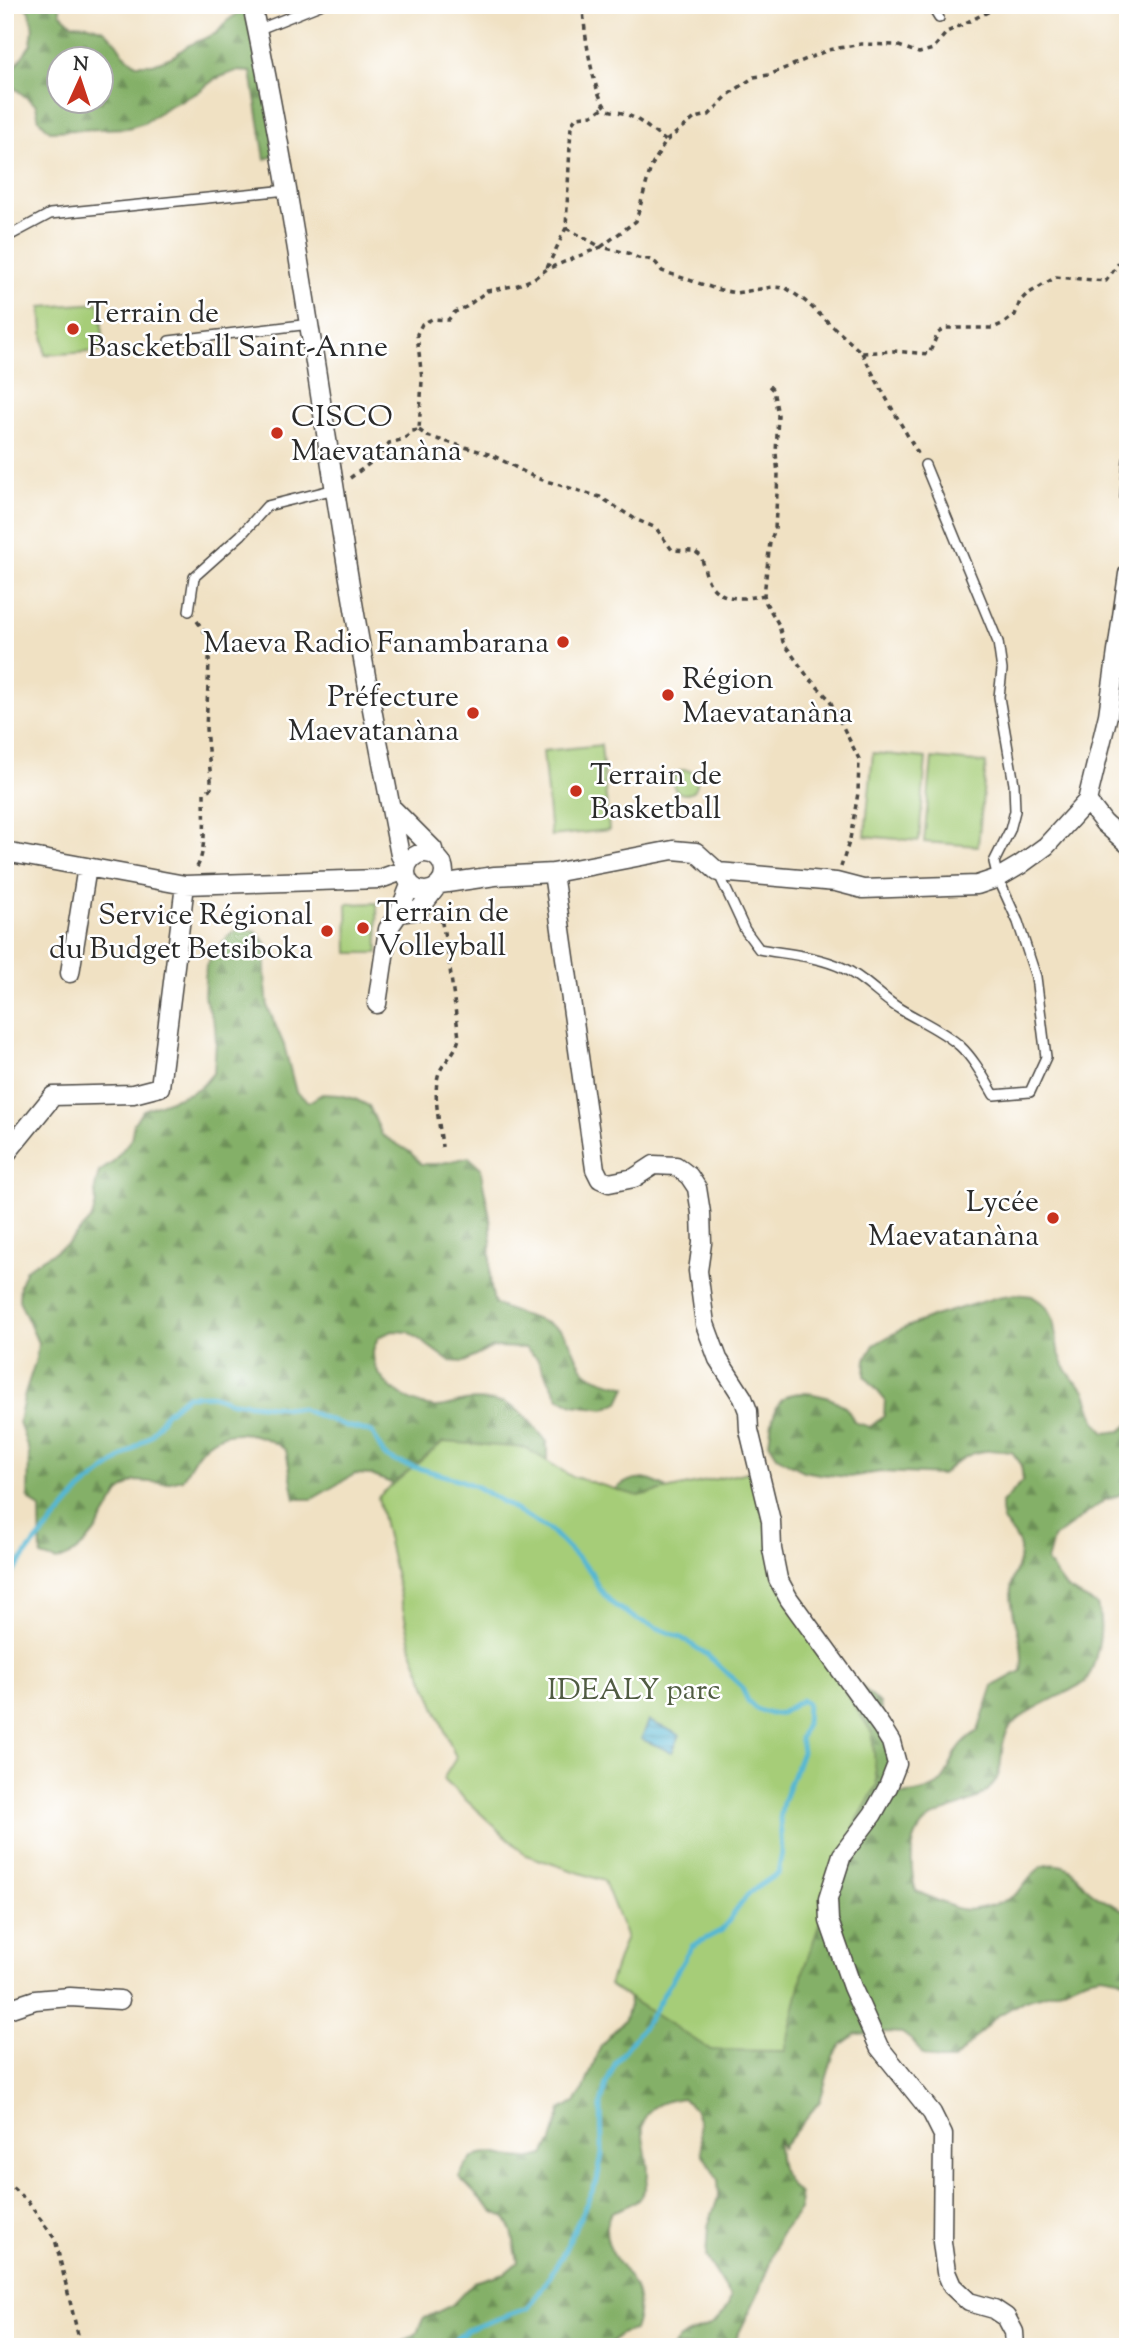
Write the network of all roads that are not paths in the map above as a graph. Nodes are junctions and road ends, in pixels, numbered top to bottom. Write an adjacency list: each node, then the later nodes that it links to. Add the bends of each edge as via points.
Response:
1 (252, 5): 5 (street)
2 (320, 5): 5 (lane)
3 (931, 5): 4 (lane)
4 (939, 18)
5 (257, 30): 6 (street)
6 (286, 190): 7 (lane, via 50,214); 8 (street)
7 (5, 238)
8 (310, 324): 9 (lane); 12 (street)
9 (169, 341)
10 (1128, 460): 13 (lane)
11 (925, 465): 26 (lane, via 998,642 999,697 1015,811 994,862)
12 (335, 489): 15 (lane, via 267,506 194,577); 17 (street)
13 (1128, 555)
14 (1128, 574): 16 (street, via 1108,715)
15 (189, 611)
16 (1087, 801): 18 (street); 26 (street, via 1046,846)
17 (390, 807): 20 (street, via 433,849); 24 (street)
18 (1128, 844)
19 (5, 852): 21 (street)
20 (438, 860): 24 (street, via 421,853 414,856); 25 (street); 28 (street, via 443,879)
21 (87, 867): 27 (street); 30 (street)
22 (718, 872): 23 (street, via 696,852 673,850); 26 (street, via 836,882 863,889 977,885); 26 (lane, via 759,949 843,968 960,1047 994,1094 1030,1092 1046,1057 1036,977)
23 (553, 873): 25 (street); 35 (street, via 595,1169 600,1180 609,1184 634,1178 653,1165 676,1166 697,1188 702,1243 698,1271 705,1324 718,1359 748,1411 778,1579 891,1742 897,1764 873,1814 842,1855 828,1899 829,1921 879,2047 932,2113 943,2136 942,2242 952,2286 969,2302 1006,2317)
24 (407, 874): 27 (street, via 380,879); 28 (street, via 422,891); 29 (street)
25 (495, 876): 28 (street)
26 (998, 878)
27 (185, 885): 32 (street, via 160,1087 133,1094 53,1096)
28 (437, 887): 29 (street, via 419,910)
29 (399, 912): 31 (street, via 388,929)
30 (70, 973)
31 (377, 1004)
32 (5, 1155)
33 (120, 2000): 34 (street, via 35,2000)
34 (5, 2010)
35 (1015, 2347)

